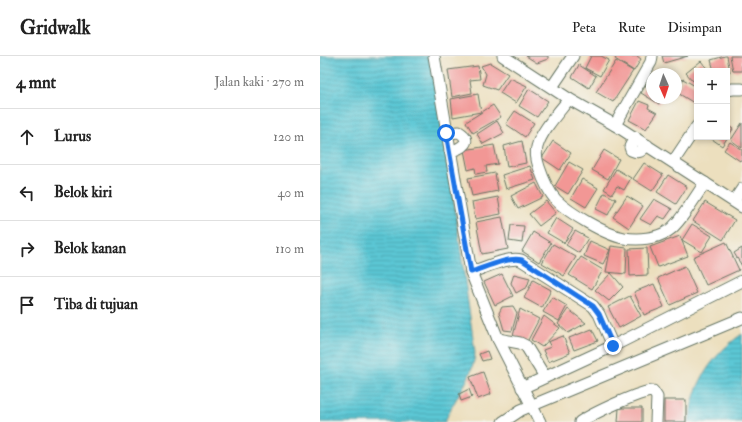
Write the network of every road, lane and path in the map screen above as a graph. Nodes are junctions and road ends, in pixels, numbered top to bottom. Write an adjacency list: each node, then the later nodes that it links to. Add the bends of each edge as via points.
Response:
1 (437, 56): 12 (street)
2 (503, 56): 5 (street)
3 (573, 56): 6 (street)
4 (652, 56): 10 (street)
5 (516, 61): 6 (street)
6 (552, 88): 9 (street)
7 (730, 89): 8 (street)
8 (742, 89)
9 (569, 99): 10 (street); 15 (street, via 542,136 536,158 550,192 565,208 604,231 624,238 660,236 676,225)
10 (615, 125): 14 (street)
11 (694, 130): 14 (street)
12 (446, 133): 13 (street); 13 (street, via 459,132 465,140 461,148)
13 (450, 151): 18 (street)
14 (673, 162): 15 (street)
15 (705, 183): 17 (street)
16 (742, 189): 17 (street)
17 (738, 204)
18 (471, 272): 21 (street); 22 (street, via 510,260 522,260 593,306)
19 (742, 281): 22 (street)
20 (742, 318): 25 (street)
21 (498, 338): 23 (street, via 526,346); 24 (street)
22 (613, 346): 23 (street)
23 (545, 377): 24 (street)
24 (522, 388): 25 (street)
25 (532, 407): 26 (street, via 521,410); 28 (street)
26 (505, 421)
27 (583, 421): 29 (street, via 651,391 657,397)
28 (540, 422)
29 (656, 422)

